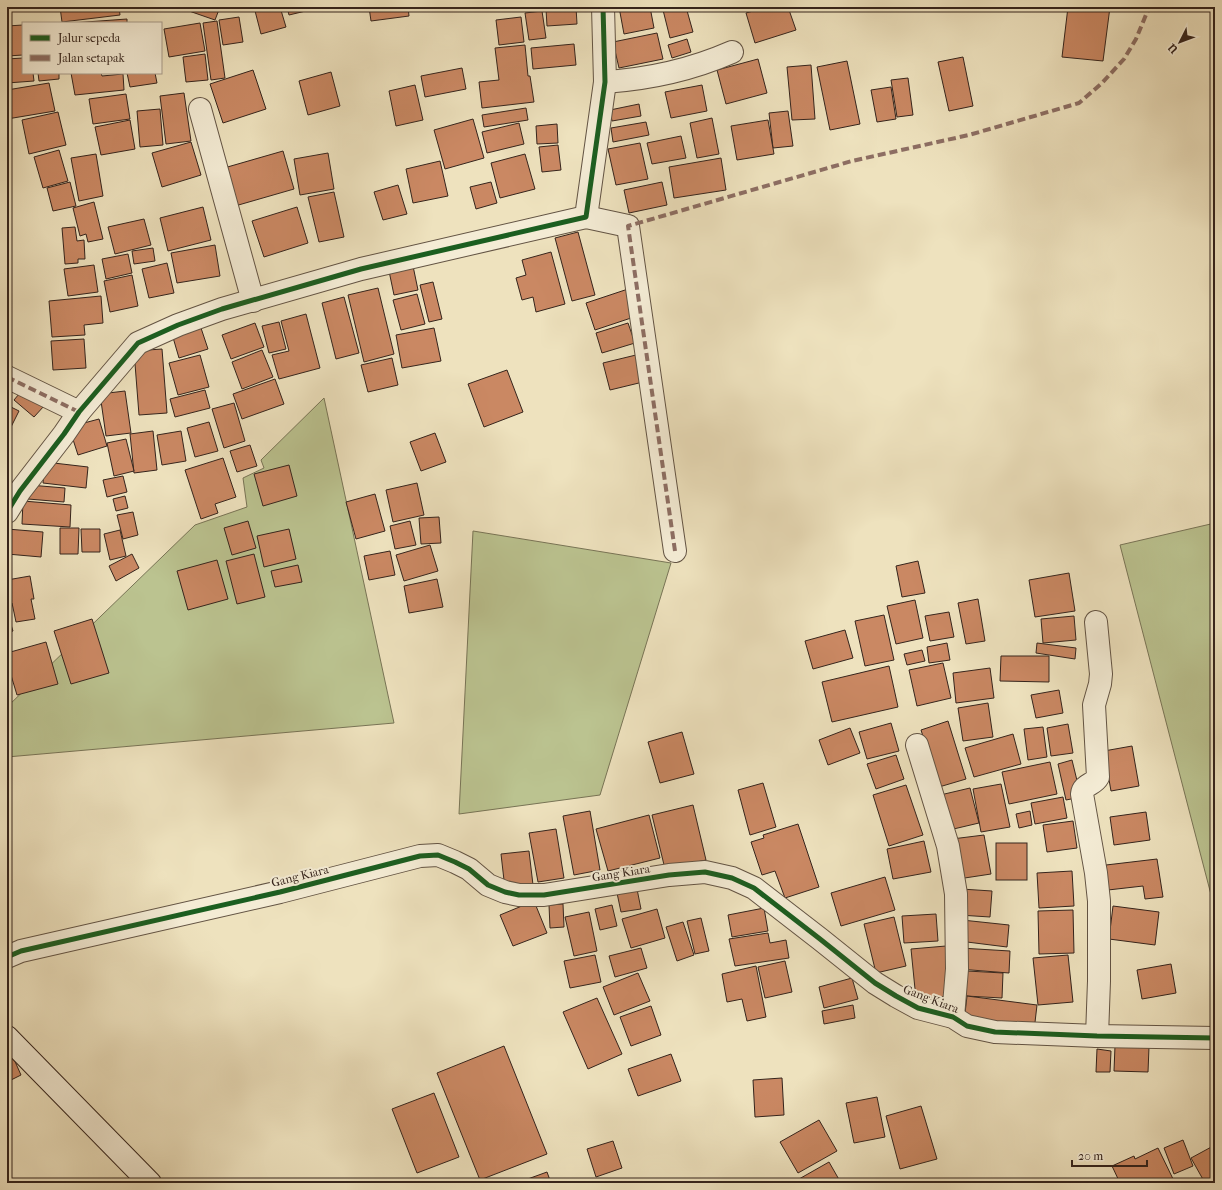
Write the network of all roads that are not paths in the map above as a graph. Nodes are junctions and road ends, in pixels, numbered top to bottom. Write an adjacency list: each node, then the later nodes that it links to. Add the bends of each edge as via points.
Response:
1 (603, 7): 3 (street)
2 (732, 52): 3 (street, via 695,67 635,80)
3 (605, 82): 5 (street)
4 (200, 109): 6 (street)
5 (586, 217): 6 (street, via 361,269); 10 (street, via 628,226)
6 (254, 301): 8 (street, via 222,309 138,343)
7 (7, 377): 8 (street)
8 (79, 412): 9 (street)
9 (7, 512)
10 (675, 551)
11 (1096, 622): 15 (street, via 1101,674 1094,705 1098,777 1083,789 1082,794 1099,901)
12 (917, 745): 14 (street, via 948,846 956,894 957,969)
13 (7, 957): 14 (street, Gang Kiara, via 21,951 280,892 420,856 438,855 469,869 488,885 519,895 544,895 705,872 732,878 754,888 890,993 918,1008)
14 (953, 1017): 15 (street, Gang Kiara, via 967,1026 995,1032)
15 (1097, 1036): 17 (street, Gang Kiara)
16 (7, 1037): 18 (street)
17 (1215, 1038)
18 (150, 1183)

